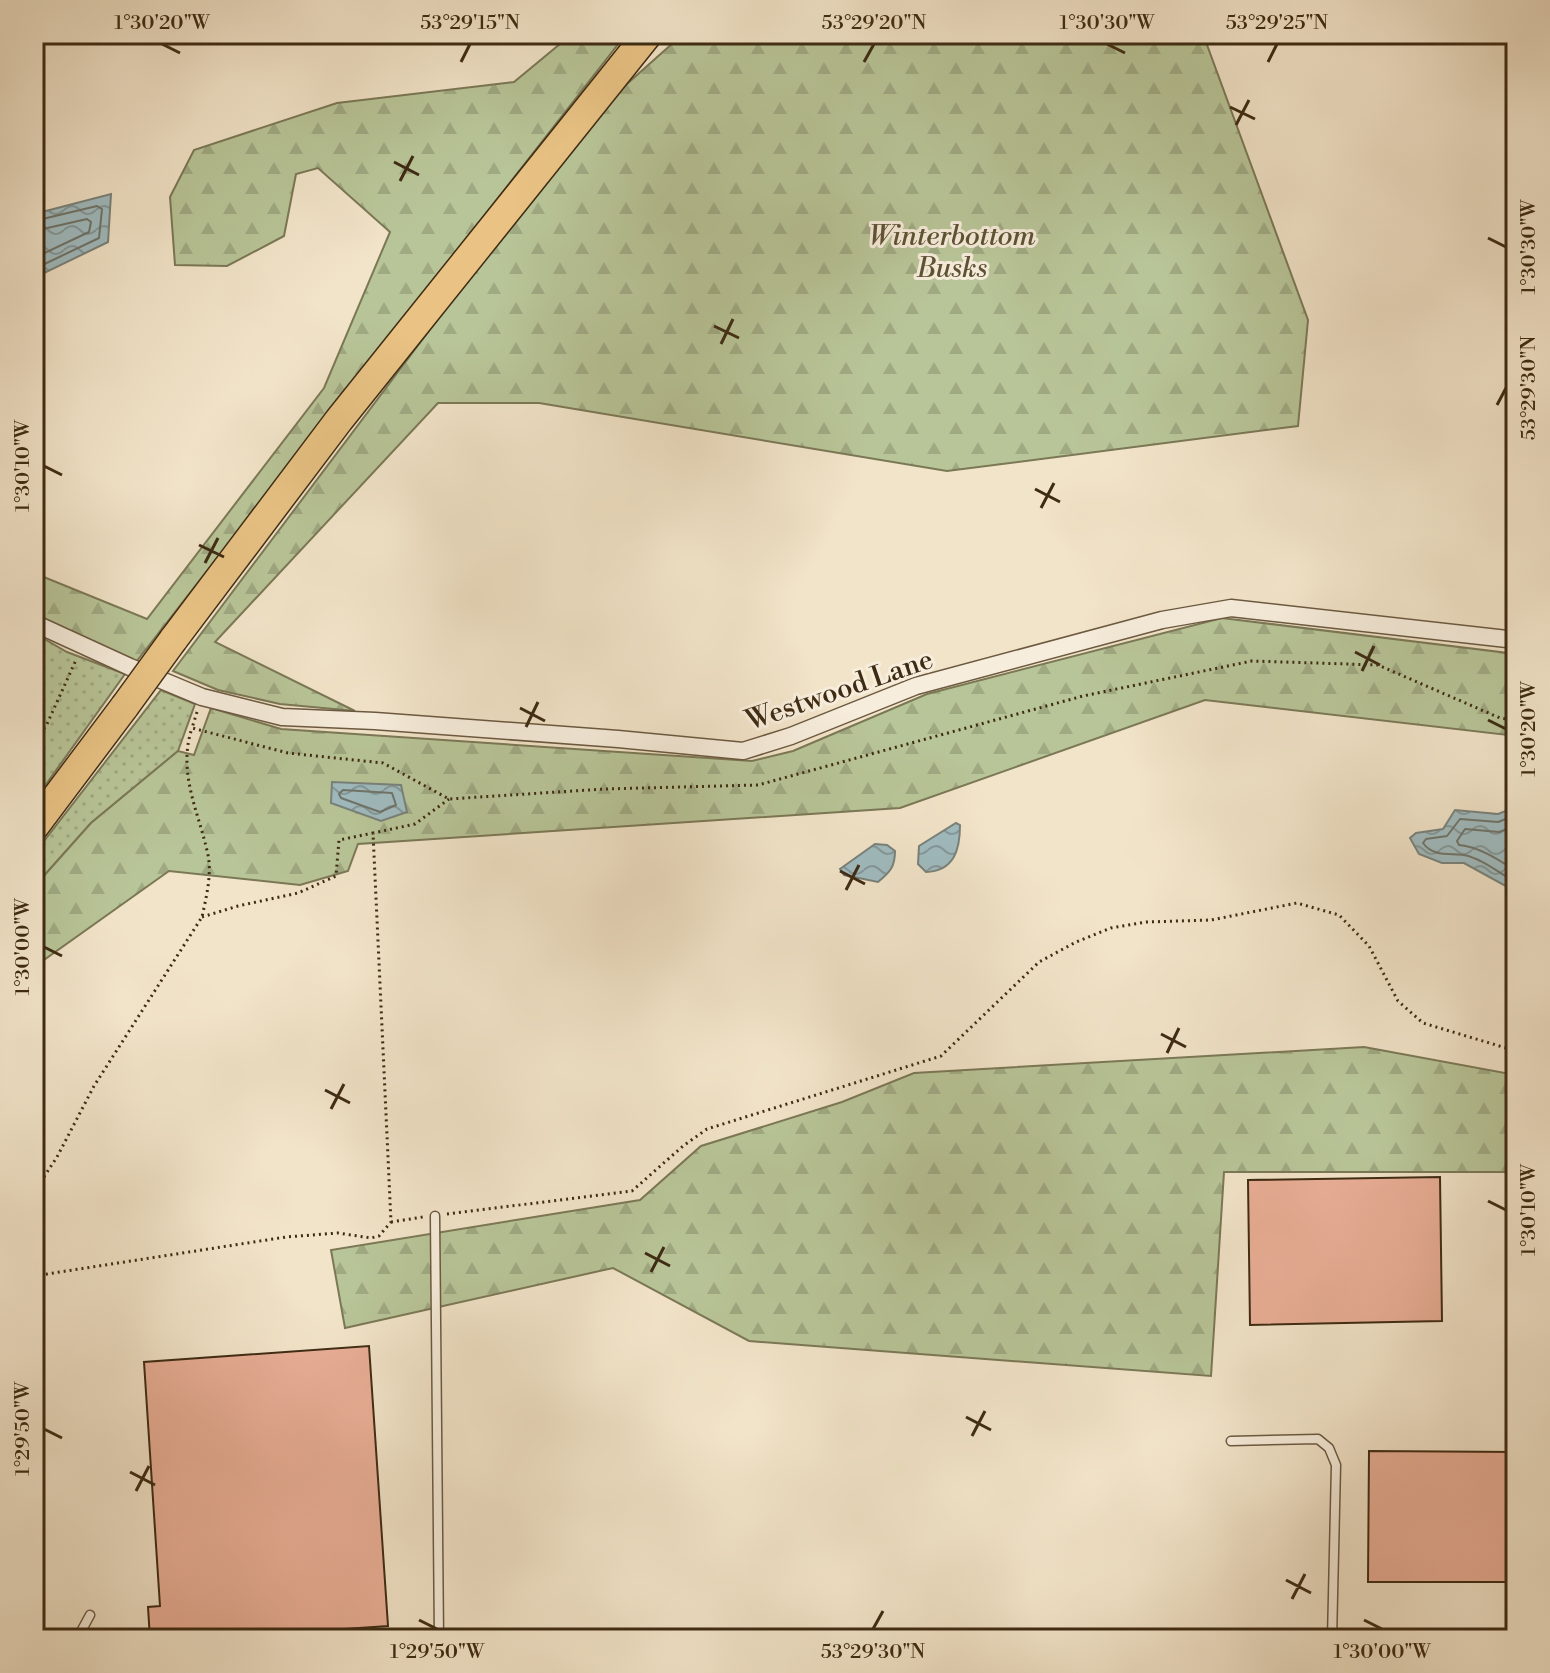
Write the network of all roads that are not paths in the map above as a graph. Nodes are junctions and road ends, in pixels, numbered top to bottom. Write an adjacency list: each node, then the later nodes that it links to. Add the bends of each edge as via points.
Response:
1 (648, 34): 4 (highway, bridge, via 339,420)
2 (34, 623): 3 (street, Westwood Lane, via 202,697 282,717 743,751 916,686 1162,620 1231,608)
3 (1516, 640)
4 (34, 827)
5 (435, 1216): 9 (lane)
6 (1231, 1441): 10 (lane, via 1318,1439 1329,1448 1336,1465)
7 (90, 1615): 8 (lane)
8 (77, 1639)
9 (439, 1639)
10 (1332, 1639)

